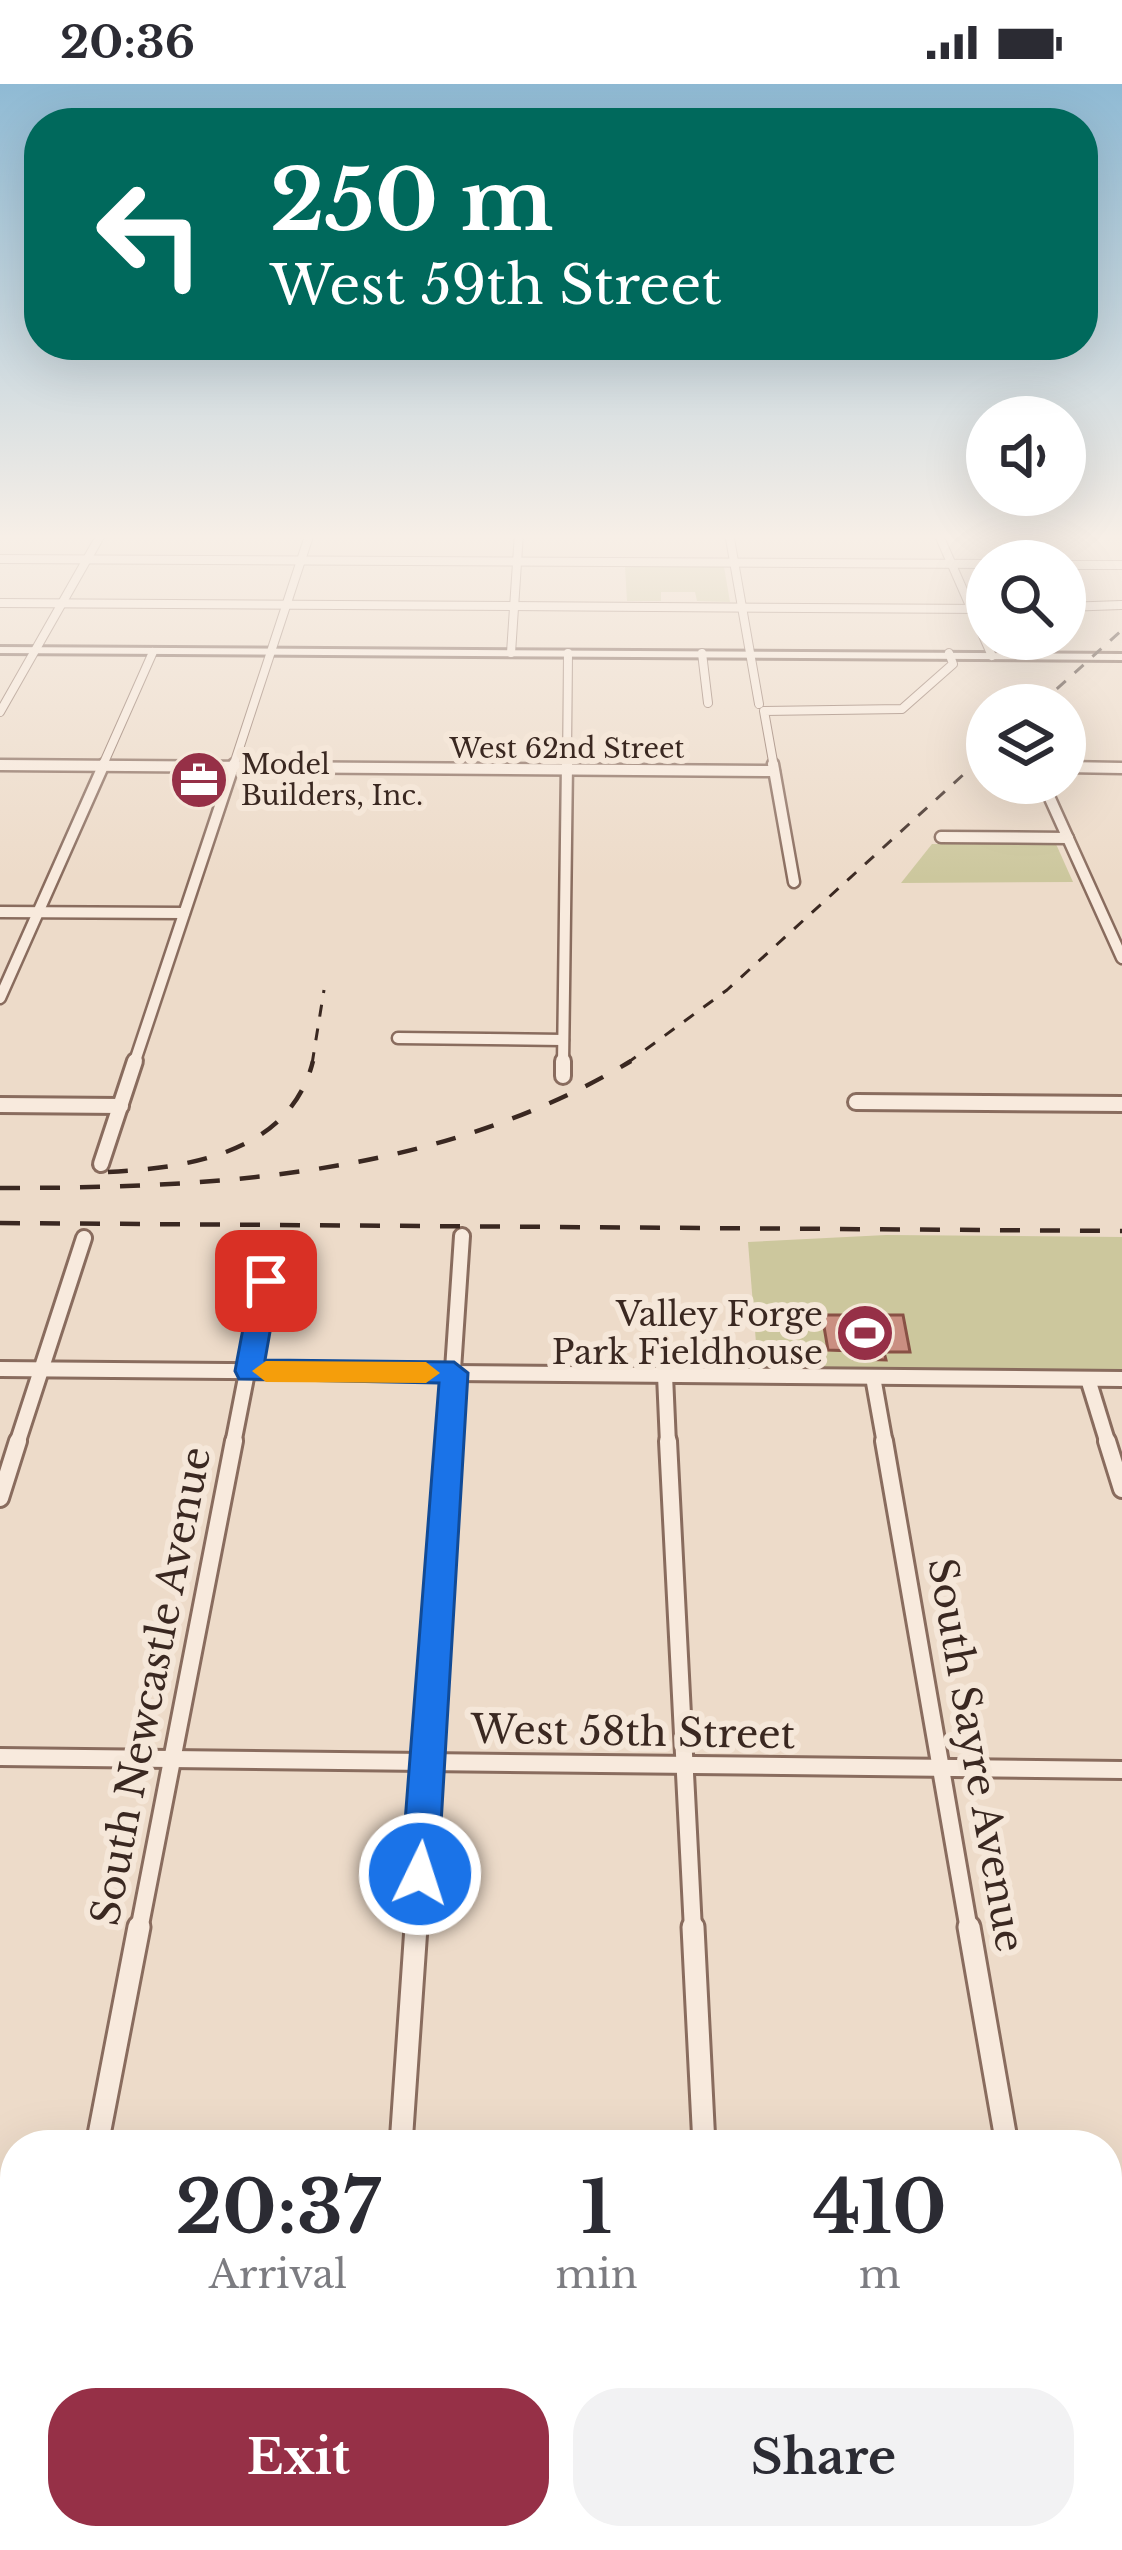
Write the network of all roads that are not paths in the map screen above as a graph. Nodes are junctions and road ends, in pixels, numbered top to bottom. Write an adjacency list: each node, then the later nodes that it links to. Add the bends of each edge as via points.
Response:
1 (37, 648): 6 (street)
2 (270, 648): 8 (street)
3 (511, 648): 9 (street)
4 (749, 648): 12 (street)
5 (0, 650): 6 (main road)
6 (35, 651): 7 (main road); 19 (street)
7 (153, 652): 8 (main road); 21 (street)
8 (269, 652): 9 (main road); 22 (street)
9 (511, 653): 10 (main road)
10 (568, 653): 11 (main road); 25 (street)
11 (702, 653): 12 (main road); 17 (street)
12 (750, 653): 13 (main road); 18 (street)
13 (949, 653): 14 (main road); 18 (street, via 953,664 902,709)
14 (966, 653)
15 (1086, 653): 16 (main road)
16 (1122, 653)
17 (708, 703)
18 (761, 708): 26 (street)
19 (0, 712)
20 (0, 765): 21 (street, West 62nd Street)
21 (102, 766): 22 (street, West 62nd Street); 32 (street)
22 (232, 767): 25 (street, West 62nd Street); 33 (street)
23 (1086, 767): 24 (street)
24 (1122, 767)
25 (567, 769): 26 (street, West 62nd Street); 39 (street)
26 (774, 771): 30 (street)
27 (1053, 804): 29 (street)
28 (941, 838): 29 (street)
29 (1068, 838): 34 (street)
30 (794, 882)
31 (0, 911): 32 (street)
32 (39, 912): 33 (street); 37 (street)
33 (184, 913): 44 (street)
34 (1102, 913): 35 (street); 36 (street)
35 (1122, 913)
36 (1122, 958)
37 (0, 998)
38 (398, 1038): 39 (street)
39 (563, 1040): 40 (street)
40 (563, 1076)
41 (856, 1102): 42 (street)
42 (1122, 1104)
43 (0, 1105): 44 (street)
44 (121, 1106): 45 (street)
45 (101, 1164)
46 (462, 1236): 52 (street)
47 (84, 1238): 50 (street)
48 (273, 1240): 51 (street, South Newcastle Avenue)
49 (0, 1369): 50 (street)
50 (41, 1369): 51 (street); 58 (street)
51 (249, 1371): 52 (street); 60 (street, South Newcastle Avenue)
52 (454, 1373): 53 (street); 61 (street)
53 (665, 1375): 54 (street); 62 (street)
54 (873, 1377): 55 (street); 63 (street, South Sayre Avenue)
55 (1088, 1379): 56 (street); 57 (street)
56 (1122, 1379)
57 (1122, 1489)
58 (0, 1498)
59 (0, 1757): 60 (street, West 58th Street)
60 (173, 1759): 61 (street, West 58th Street); 65 (street, South Newcastle Avenue)
61 (428, 1762): 62 (street, West 58th Street); 66 (street)
62 (685, 1765): 63 (street, West 58th Street); 67 (street)
63 (942, 1768): 64 (street, West 58th Street); 68 (street, South Sayre Avenue)
64 (1122, 1770)
65 (101, 2130)
66 (402, 2130)
67 (703, 2130)
68 (1004, 2130)

